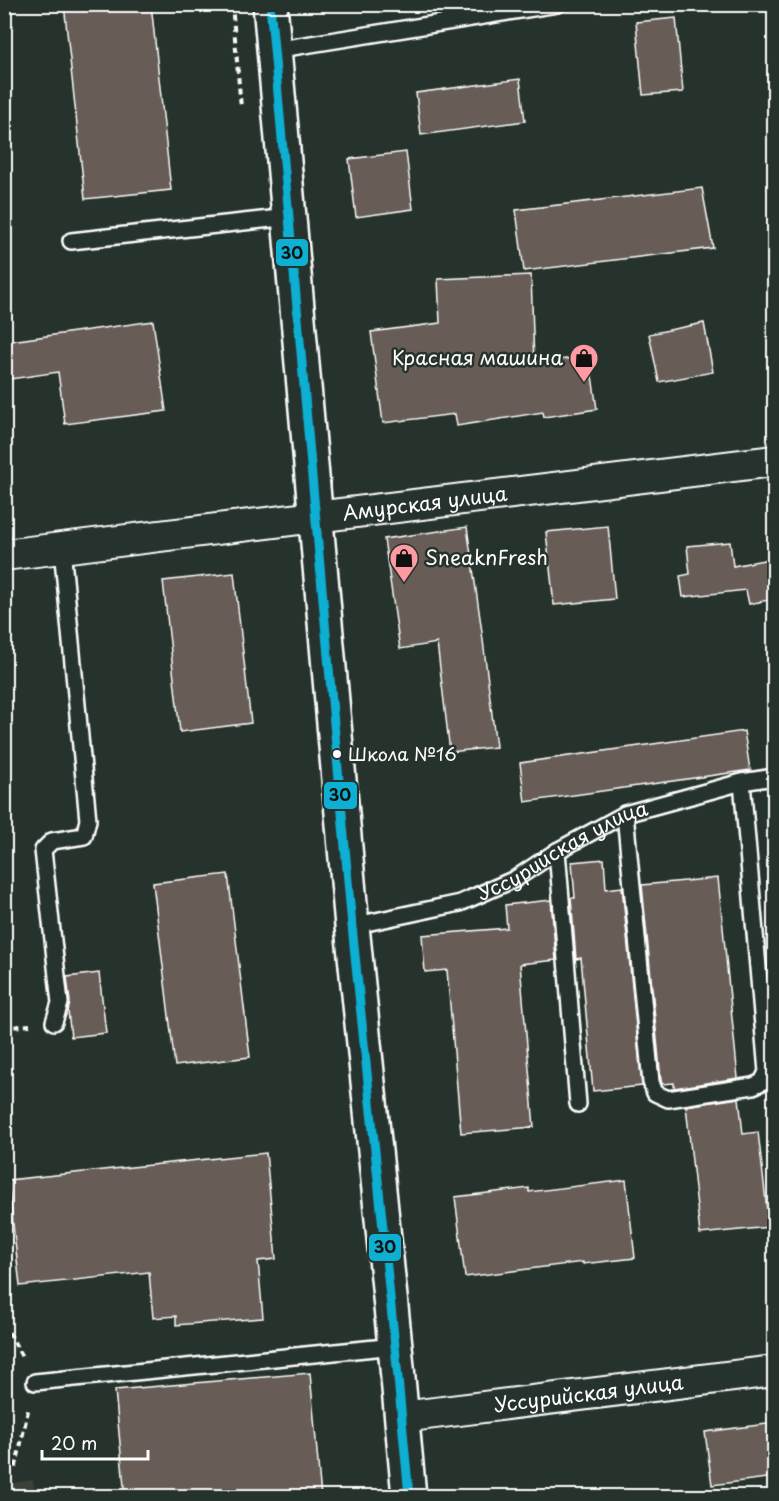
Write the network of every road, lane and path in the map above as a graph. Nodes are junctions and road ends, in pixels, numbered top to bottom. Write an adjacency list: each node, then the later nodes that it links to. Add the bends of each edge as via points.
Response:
1 (270, 4): 3 (main road)
2 (558, 4): 3 (lane)
3 (274, 50): 4 (main road)
4 (289, 217): 5 (lane); 7 (main road)
5 (71, 241)
6 (774, 461): 7 (street, Амурская улица)
7 (316, 517): 8 (street, Амурская улица); 14 (main road)
8 (62, 548): 9 (street, Амурская улица); 15 (lane, via 88,820 84,837 52,841 43,850 60,1003)
9 (4, 555)
10 (774, 777): 11 (lane, Уссурийская улица)
11 (742, 782): 12 (lane, Уссурийская улица); 12 (lane, via 767,1072 762,1082 753,1086 668,1099 655,1093)
12 (625, 813): 13 (lane, Уссурийская улица)
13 (557, 851): 14 (lane, Уссурийская улица, via 515,879 460,903); 16 (lane)
14 (352, 926): 18 (main road)
15 (54, 1022)
16 (578, 1104)
17 (4, 1323): 20 (path)
18 (396, 1346): 20 (lane); 21 (main road)
19 (774, 1371): 21 (street, Уссурийская улица)
20 (35, 1382): 22 (path, via 16,1466)
21 (402, 1417): 23 (main road)
22 (4, 1467)
23 (409, 1497)

